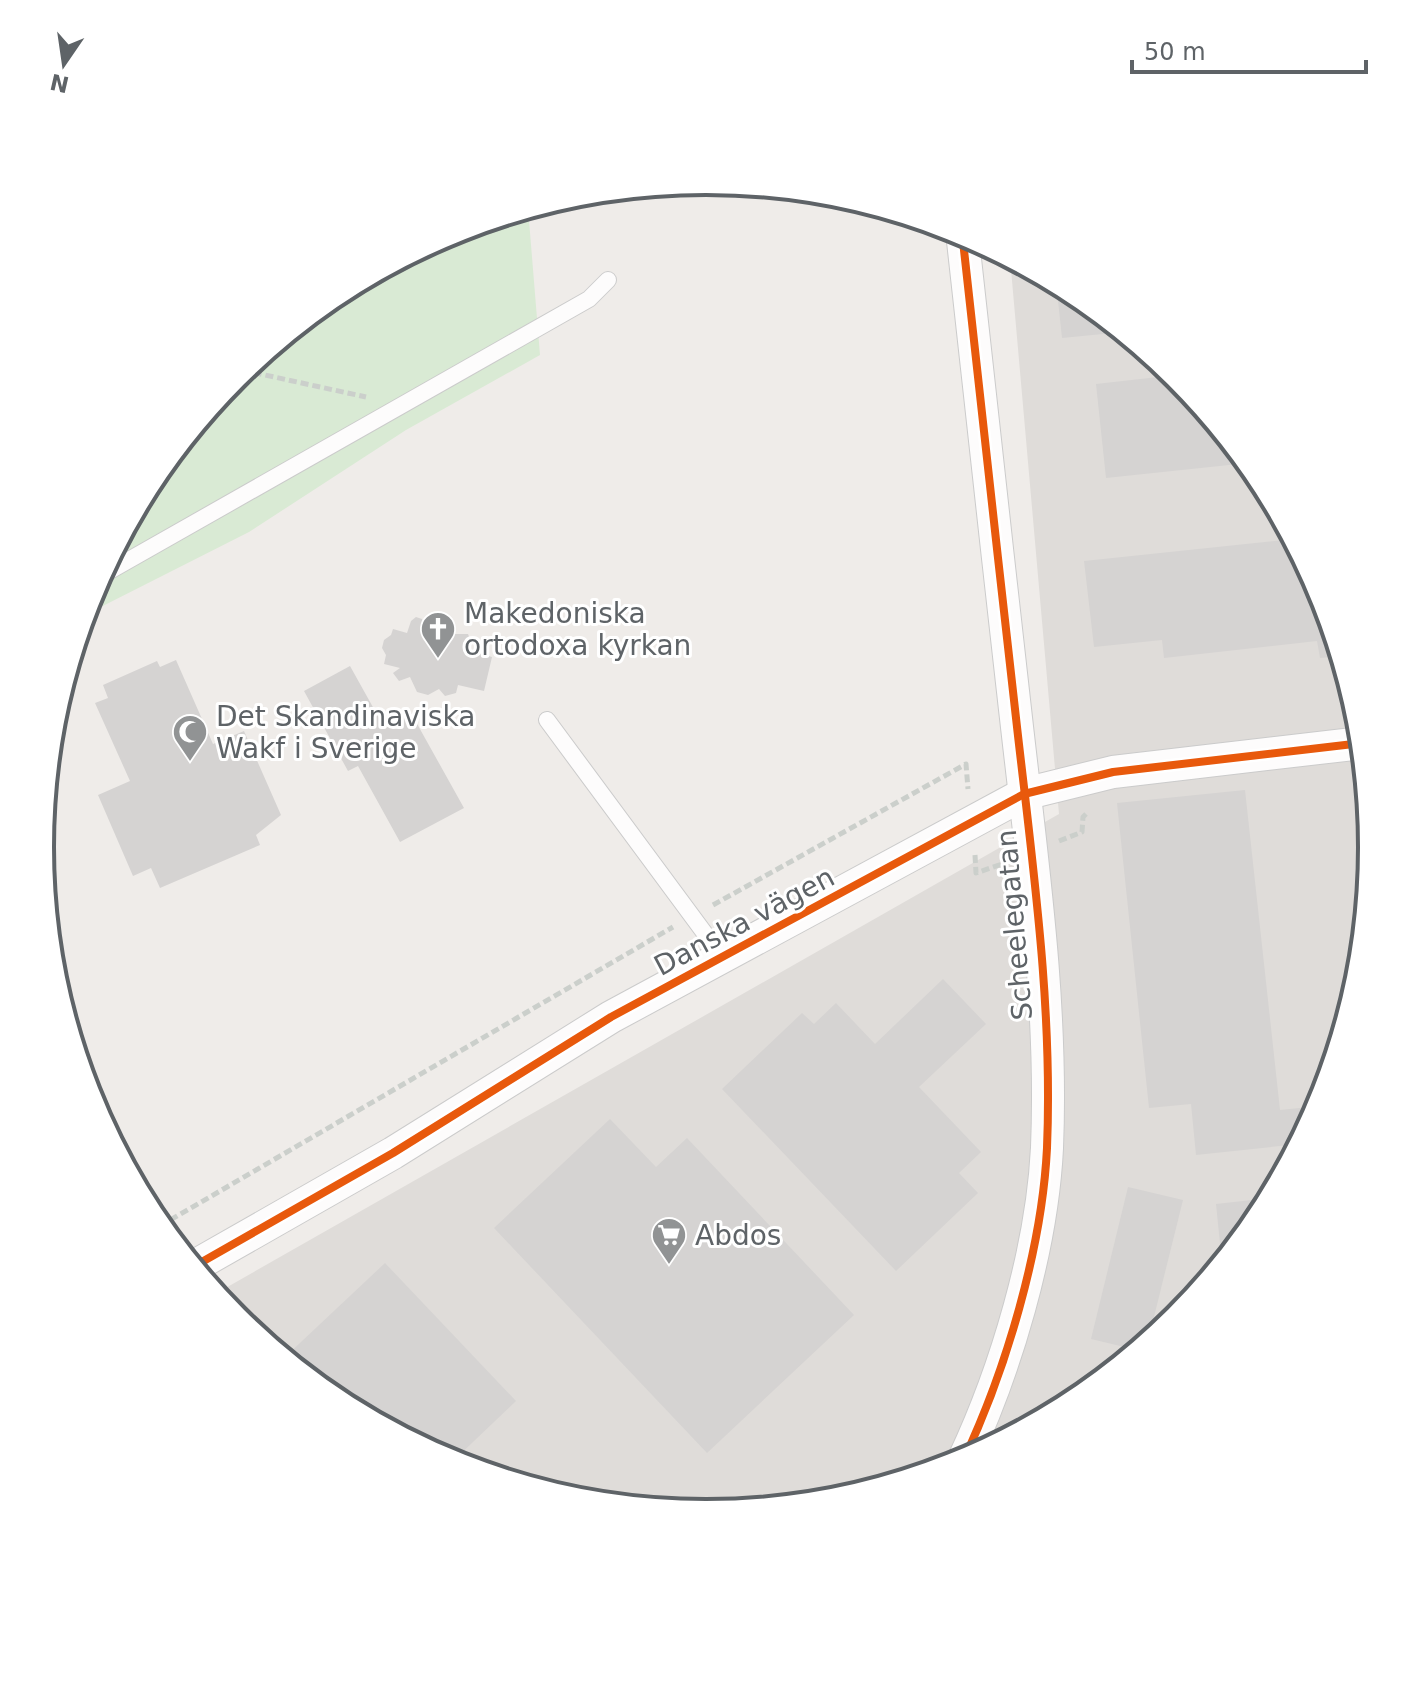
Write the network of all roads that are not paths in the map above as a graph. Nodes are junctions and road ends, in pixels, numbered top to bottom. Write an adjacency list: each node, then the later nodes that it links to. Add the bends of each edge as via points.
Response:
1 (964, 248): 6 (street, Scheelegatan)
2 (608, 280): 3 (lane, via 589,299)
3 (118, 566)
4 (547, 720): 7 (lane)
5 (1349, 745): 6 (street, Danska vägen, via 1113,772)
6 (1024, 794): 7 (street, Danska vägen); 9 (street, Scheelegatan, via 1039,913 1047,1151 1035,1238 1015,1321)
7 (723, 958): 8 (street, Danska vägen, via 611,1017 393,1153)
8 (203, 1261)
9 (971, 1442)

